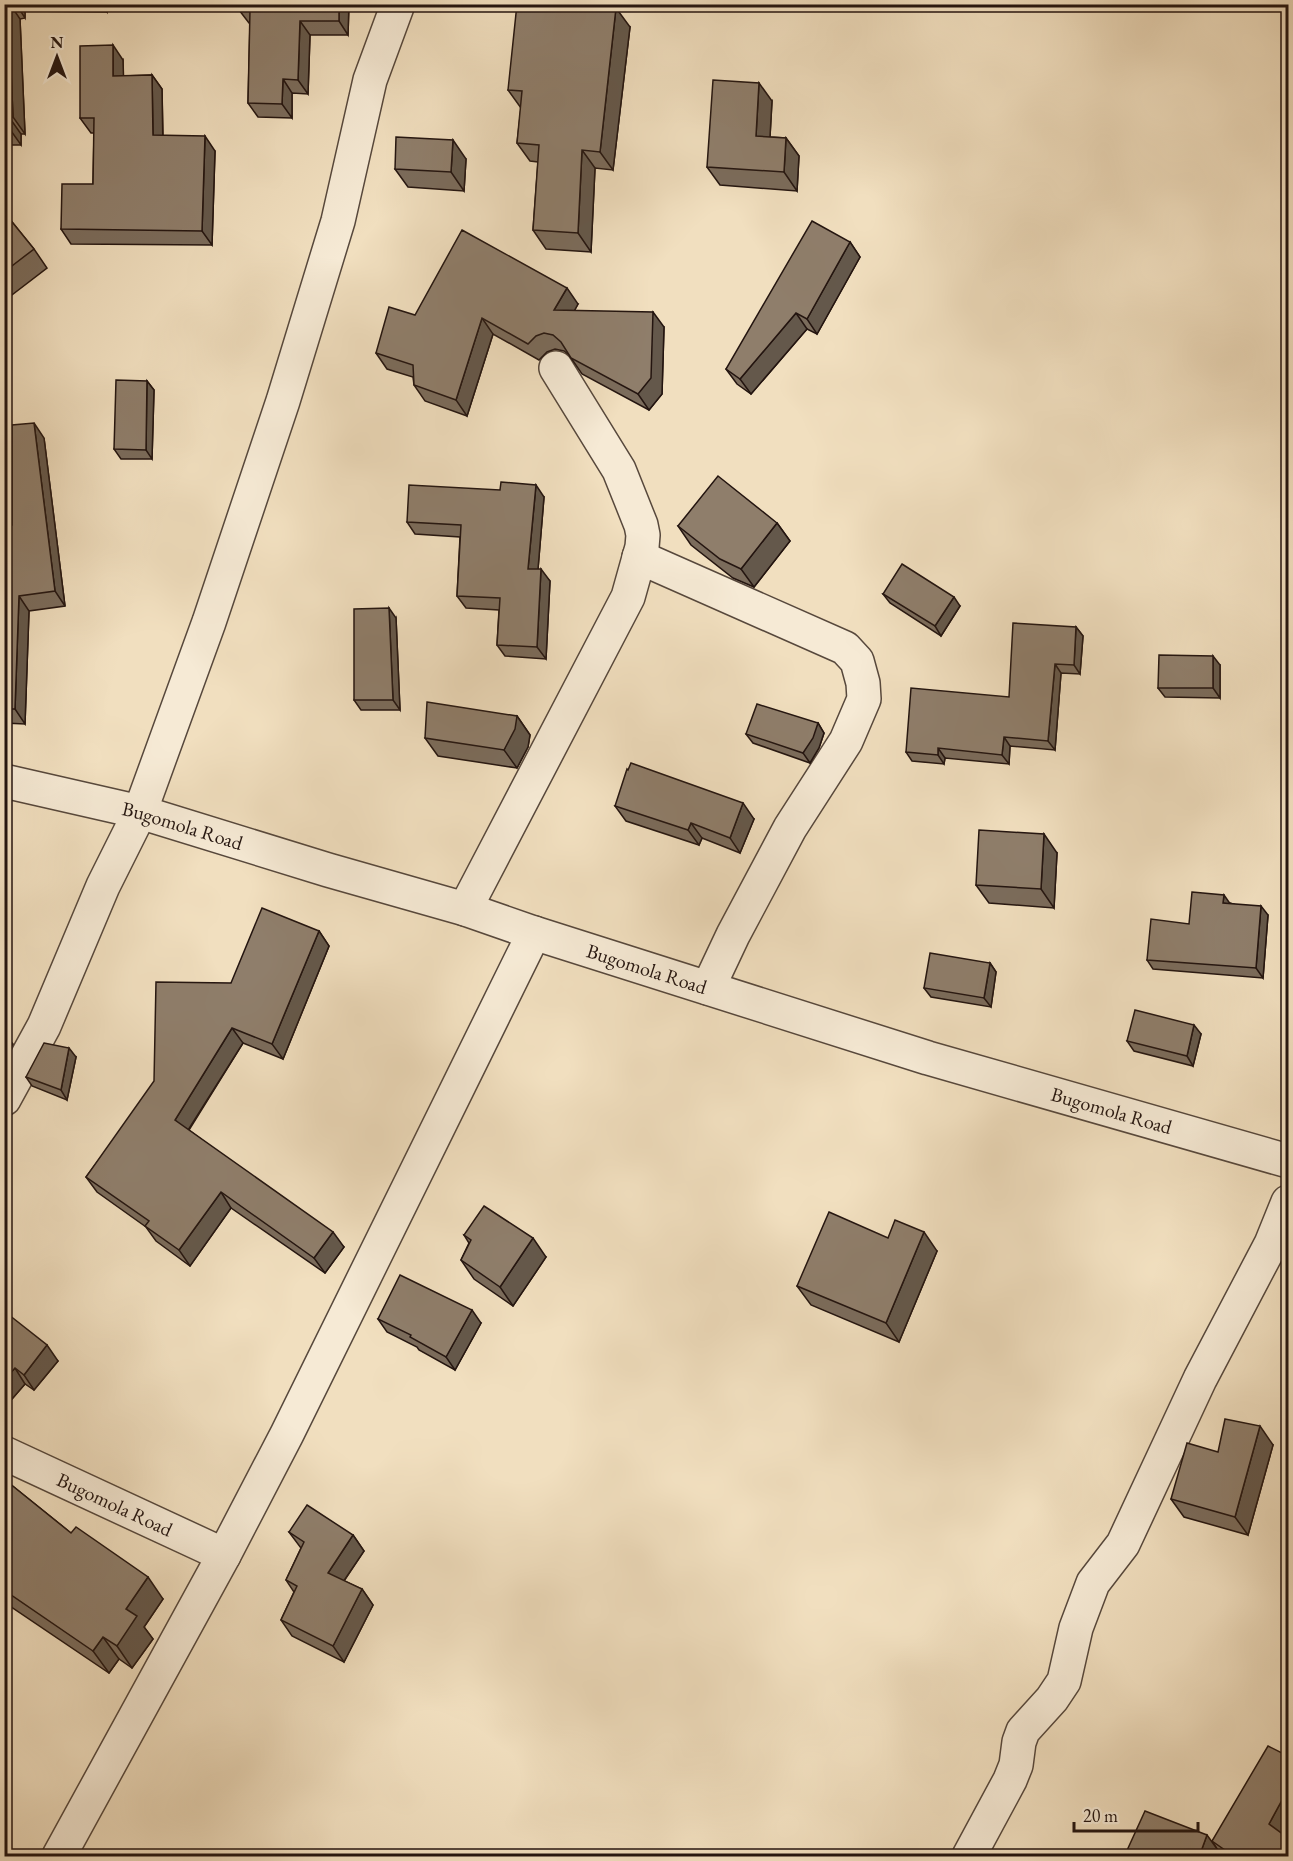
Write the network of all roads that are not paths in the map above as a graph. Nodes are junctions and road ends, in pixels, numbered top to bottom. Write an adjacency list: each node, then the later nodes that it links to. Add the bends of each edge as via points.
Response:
1 (398, 4): 5 (street, via 370,81 338,220 283,401)
2 (556, 368): 3 (street, via 627,486 643,535)
3 (639, 557): 6 (street, via 628,597); 8 (street, via 844,648 857,661 862,683 864,699 846,741 790,828)
4 (4, 781): 5 (street, Bugomola Road)
5 (140, 812): 6 (street, Bugomola Road); 9 (street, via 103,886 44,1026)
6 (465, 909): 7 (street, Bugomola Road)
7 (534, 933): 8 (street, Bugomola Road); 13 (street)
8 (708, 988): 10 (street, Bugomola Road, via 928,1058)
9 (4, 1099)
10 (1288, 1161)
11 (1288, 1202): 15 (street, via 1123,1544 1094,1583 1076,1628 1064,1681 1023,1731 1010,1780)
12 (4, 1453): 13 (street, Bugomola Road)
13 (224, 1555): 14 (street)
14 (70, 1852)
15 (969, 1857)

